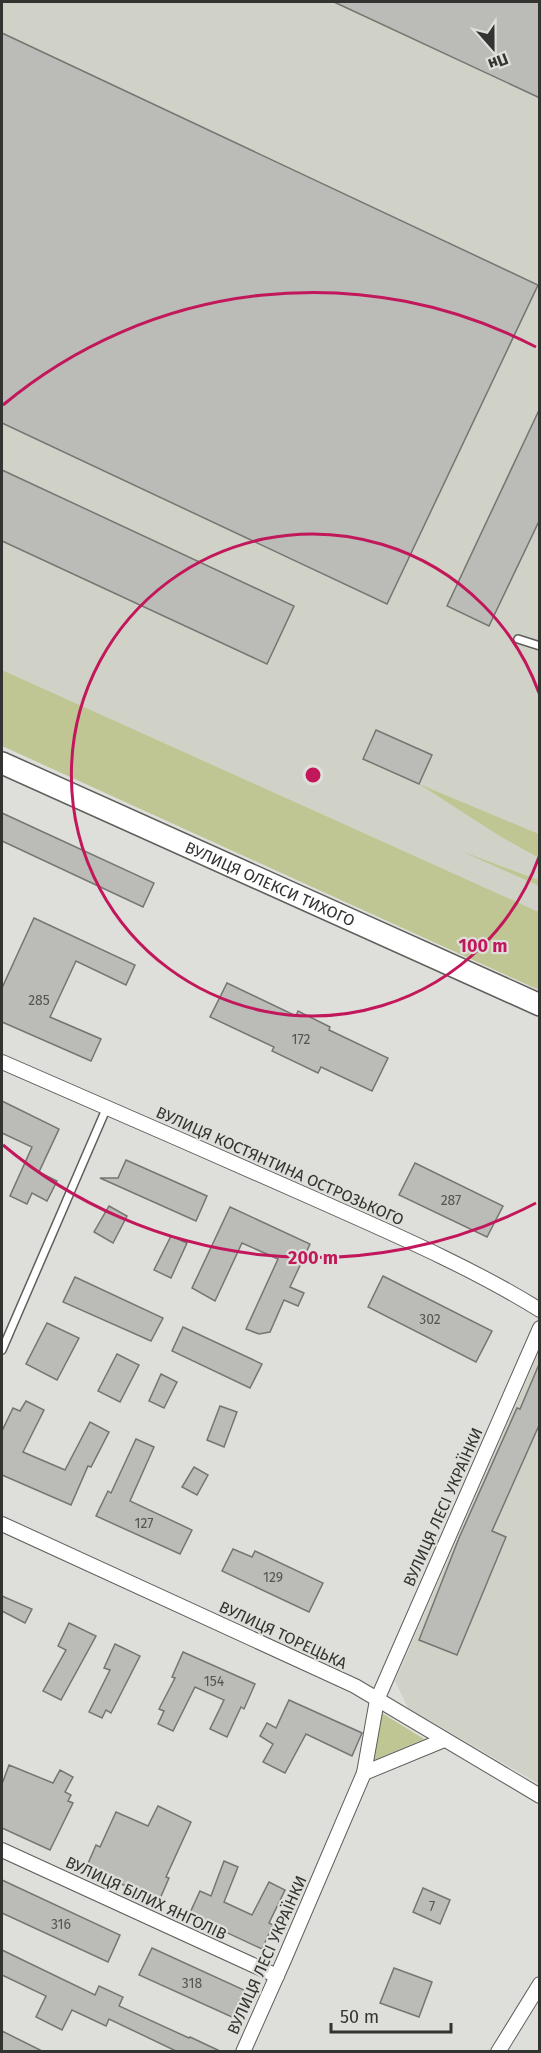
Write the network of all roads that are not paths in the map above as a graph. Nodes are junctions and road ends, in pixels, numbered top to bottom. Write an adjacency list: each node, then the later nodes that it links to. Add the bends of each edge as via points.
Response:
1 (518, 639): 2 (lane)
2 (540, 646)
3 (2, 763): 4 (main road, ВУЛИЦЯ ОЛЕКСИ ТИХОГО)
4 (540, 1005)
5 (2, 1062): 6 (street, ВУЛИЦЯ КОСТЯНТИНА ОСТРОЗЬКОГО)
6 (107, 1107): 7 (street, ВУЛИЦЯ КОСТЯНТИНА ОСТРОЗЬКОГО, via 391,1233); 9 (lane)
7 (540, 1310)
8 (540, 1328): 11 (street, ВУЛИЦЯ ЛЕСІ УКРАЇНКИ)
9 (2, 1350)
10 (2, 1524): 11 (street, ВУЛИЦЯ ТОРЕЦЬКА, via 356,1686)
11 (377, 1700): 12 (street, ВУЛИЦЯ ТОРЕЦЬКА); 13 (street, ВУЛИЦЯ ЛЕСІ УКРАЇНКИ)
12 (444, 1740): 13 (street); 14 (street, ВУЛИЦЯ ТОРЕЦЬКА)
13 (364, 1773): 16 (street, ВУЛИЦЯ ЛЕСІ УКРАЇНКИ)
14 (540, 1796)
15 (2, 1850): 16 (street, ВУЛИЦЯ БІЛИХ ЯНГОЛІВ)
16 (277, 1976): 18 (street, ВУЛИЦЯ ЛЕСІ УКРАЇНКИ)
17 (540, 1984): 19 (street)
18 (243, 2052)
19 (498, 2052)

